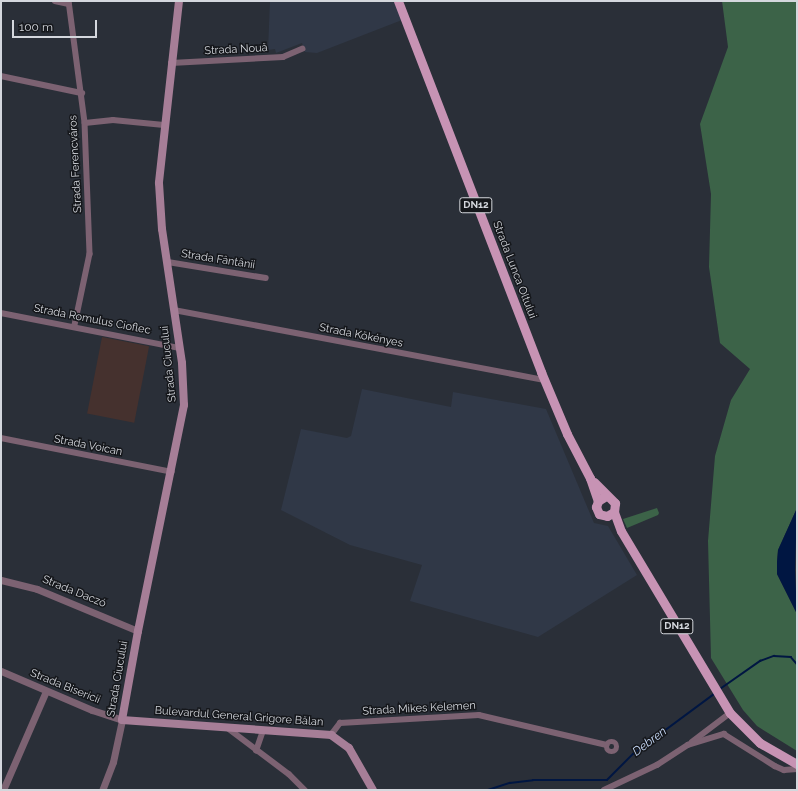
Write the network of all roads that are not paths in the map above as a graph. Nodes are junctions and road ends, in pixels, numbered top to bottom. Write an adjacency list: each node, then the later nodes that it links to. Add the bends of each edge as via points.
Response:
1 (55, 1): 4 (street)
2 (180, 1): 6 (main road, Strada Ciucului)
3 (398, 1): 17 (main road, Strada Lunca Oltului / DN12)
4 (69, 3): 8 (street, Strada Ferencváros)
5 (302, 49): 6 (street, Strada Nouă, via 283,57)
6 (170, 63): 10 (main road, Strada Ciucului)
7 (1, 76): 8 (street)
8 (82, 93): 9 (street, Strada Ferencváros)
9 (84, 123): 10 (street, via 113,120); 15 (street, Strada Ferencváros, via 90,254)
10 (164, 125): 11 (main road, Strada Ciucului, via 158,183)
11 (168, 262): 12 (street, Strada Fântânii); 13 (main road, Strada Ciucului)
12 (266, 278)
13 (174, 310): 16 (main road, Strada Ciucului); 17 (street, Strada Kökényes)
14 (1, 313): 15 (street, Strada Romulus Cioflec)
15 (75, 326): 16 (street, Strada Romulus Cioflec)
16 (180, 348): 19 (main road, Strada Ciucului, via 184,404)
17 (544, 380): 20 (main road, Strada Lunca Oltului / DN12)
18 (1, 438): 19 (street, Strada Voican)
19 (172, 472): 23 (main road, Strada Ciucului)
20 (602, 499): 21 (main road, via 597,511); 21 (main road, via 614,500 616,506)
21 (611, 514): 26 (main road, DN12)
22 (1, 580): 23 (street, Strada Daczó, via 37,589)
23 (138, 631): 27 (main road, Strada Ciucului)
24 (1, 671): 25 (street, Strada Bisericii)
25 (46, 691): 27 (street, Strada Bisericii); 36 (street)
26 (728, 710): 32 (street); 34 (main road, DN12, via 760,743)
27 (122, 720): 28 (main road, Bulevardul General Grigore Bălan); 37 (street, Strada Ciucului, via 113,762)
28 (229, 729): 29 (main road, Bulevardul General Grigore Bălan); 33 (street)
29 (263, 731): 30 (main road, Bulevardul General Grigore Bălan); 33 (street)
30 (331, 735): 31 (street, Strada Mikes Kelemen, via 340,723 480,715); 39 (main road, Bulevardul General Grigore Bălan, via 349,748)
31 (607, 745)
32 (688, 745): 35 (street, via 724,734 775,766 784,770); 40 (street, via 657,765)
33 (256, 751): 38 (street, via 289,774)
34 (797, 764)
35 (797, 769)
36 (3, 790)
37 (102, 790)
38 (305, 790)
39 (373, 790)
40 (605, 790)

